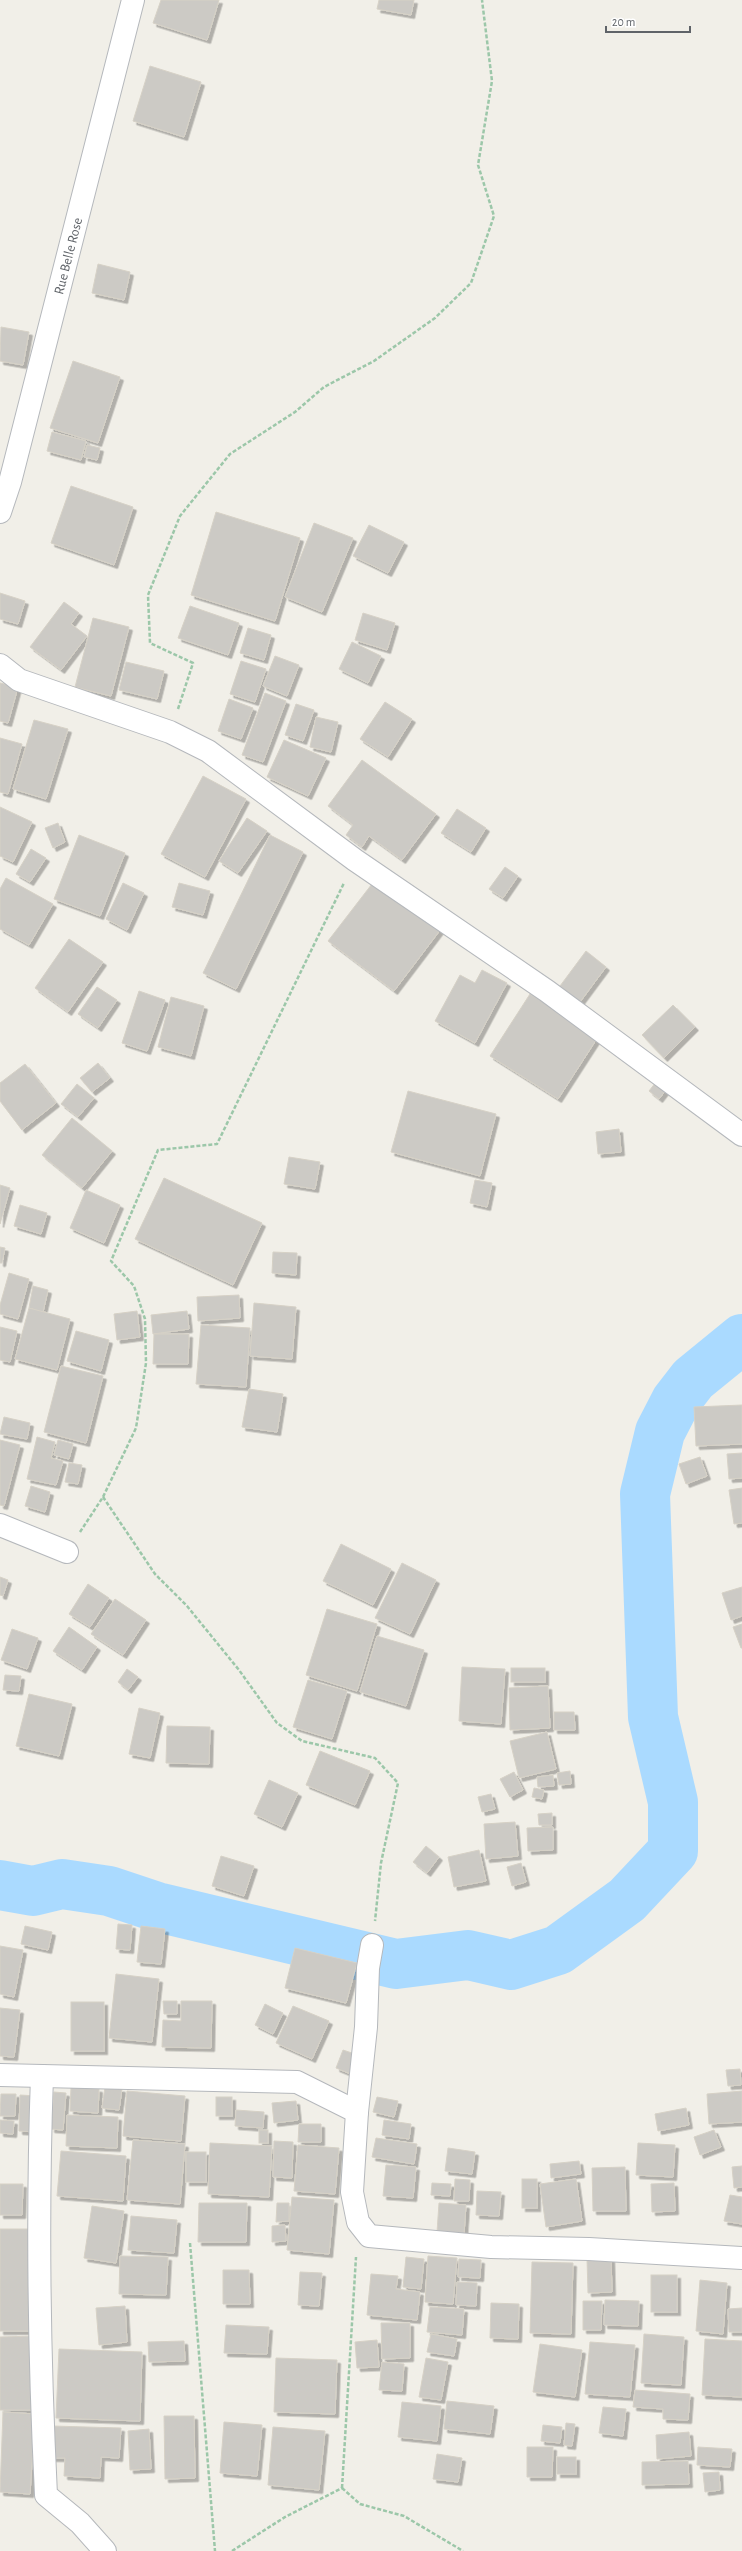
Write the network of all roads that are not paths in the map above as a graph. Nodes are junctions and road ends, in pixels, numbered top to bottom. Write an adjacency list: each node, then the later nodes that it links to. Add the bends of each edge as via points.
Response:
1 (134, 0): 2 (street, Rue Belle Rose, via 10,482)
2 (0, 512)
3 (0, 666): 4 (street, via 19,680 170,732 208,751 355,860 547,991)
4 (742, 1135)
5 (0, 1525): 6 (street)
6 (67, 1552)
7 (372, 1946): 10 (street, via 368,1968 366,2027)
8 (0, 2076): 9 (street)
9 (42, 2076): 10 (street, via 297,2082); 12 (street, via 41,2397 46,2495 80,2523)
10 (357, 2112): 11 (street, via 352,2192 358,2222 369,2236 491,2247 590,2249)
11 (742, 2258)
12 (105, 2551)

